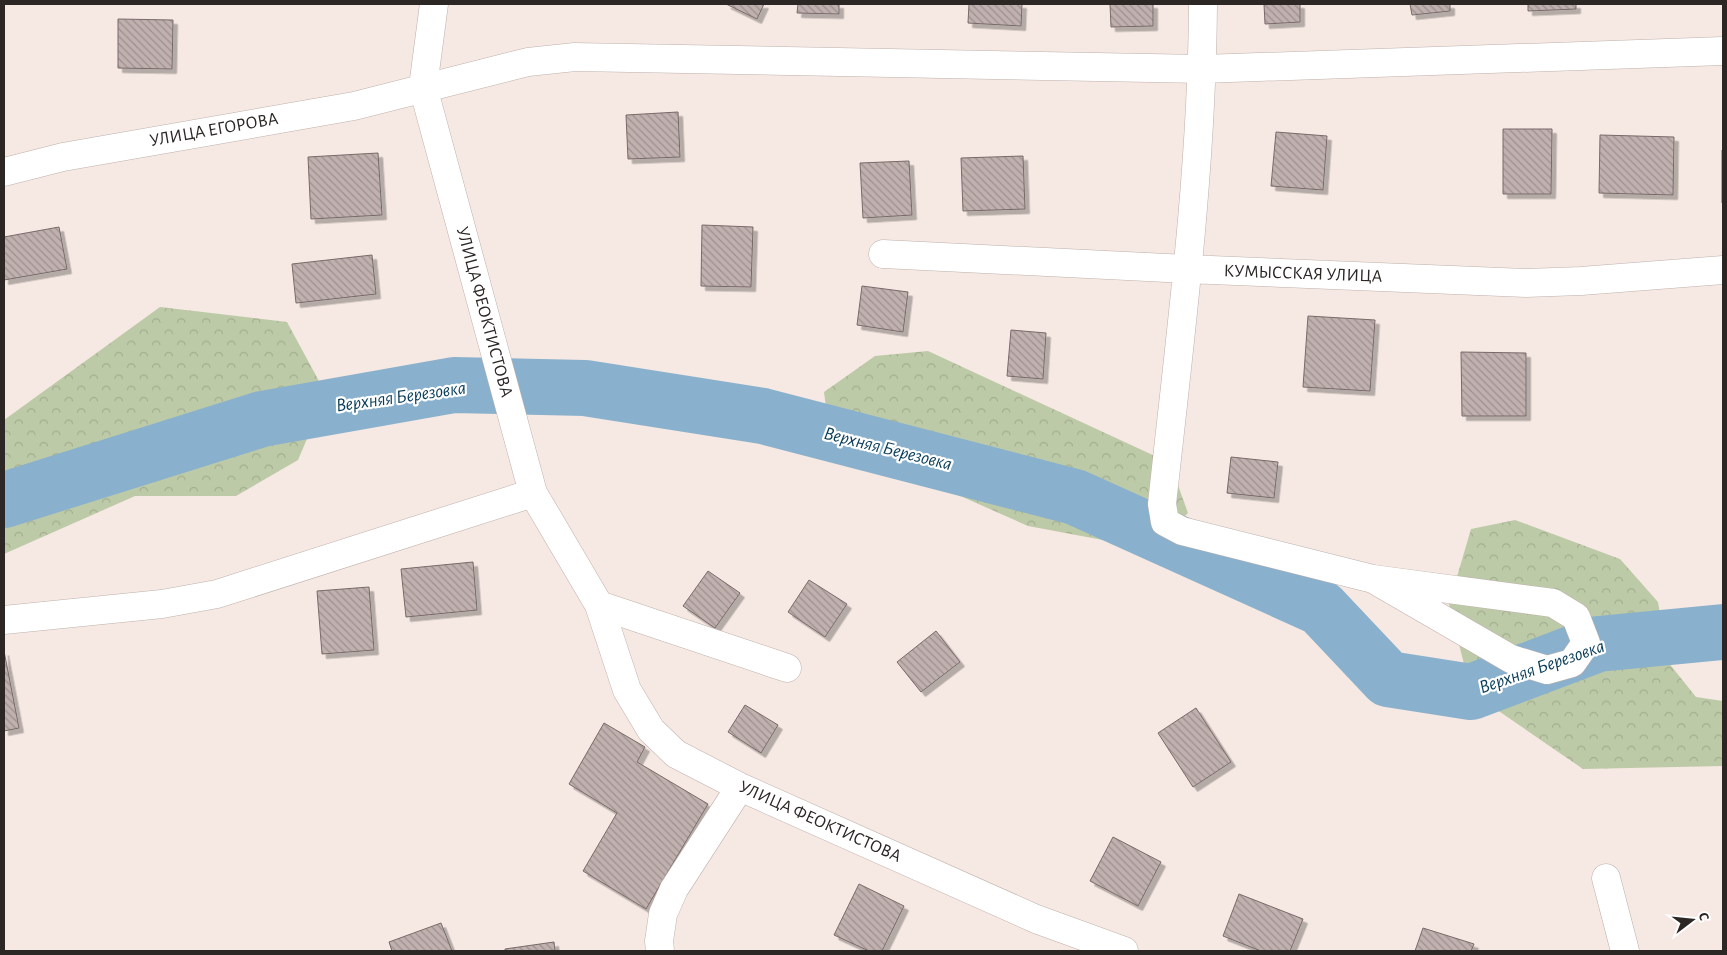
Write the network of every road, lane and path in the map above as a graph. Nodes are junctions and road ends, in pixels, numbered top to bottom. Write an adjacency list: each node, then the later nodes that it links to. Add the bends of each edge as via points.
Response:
1 (434, 4): 5 (street, УЛИЦА ФЕОКТИСТОВА)
2 (1203, 4): 4 (street)
3 (1723, 51): 4 (street, УЛИЦА ЕГОРОВА)
4 (1203, 69): 5 (street, УЛИЦА ЕГОРОВА, via 575,58 528,62); 8 (street)
5 (423, 88): 6 (street, УЛИЦА ЕГОРОВА, via 354,106 62,157); 10 (street, УЛИЦА ФЕОКТИСТОВА)
6 (4, 172)
7 (884, 254): 8 (street, КУМЫССКАЯ УЛИЦА)
8 (1187, 269): 9 (street, КУМЫССКАЯ УЛИЦА, via 1526,283); 11 (street, via 1162,504 1165,522 1182,531)
9 (1723, 270)
10 (533, 493): 12 (street, УЛИЦА ФЕОКТИСТОВА); 13 (street, via 217,594 162,604)
11 (1373, 579): 11 (street, via 1553,602 1576,617 1586,643 1572,663 1547,670 1511,659)
12 (599, 605): 14 (street); 15 (street, УЛИЦА ФЕОКТИСТОВА, via 627,690 651,730 676,754)
13 (4, 620)
14 (787, 668)
15 (740, 787): 17 (street, via 674,889 662,914); 18 (street, УЛИЦА ФЕОКТИСТОВА, via 1036,918)
16 (1606, 878): 19 (street)
17 (660, 951)
18 (1124, 951)
19 (1625, 951)

